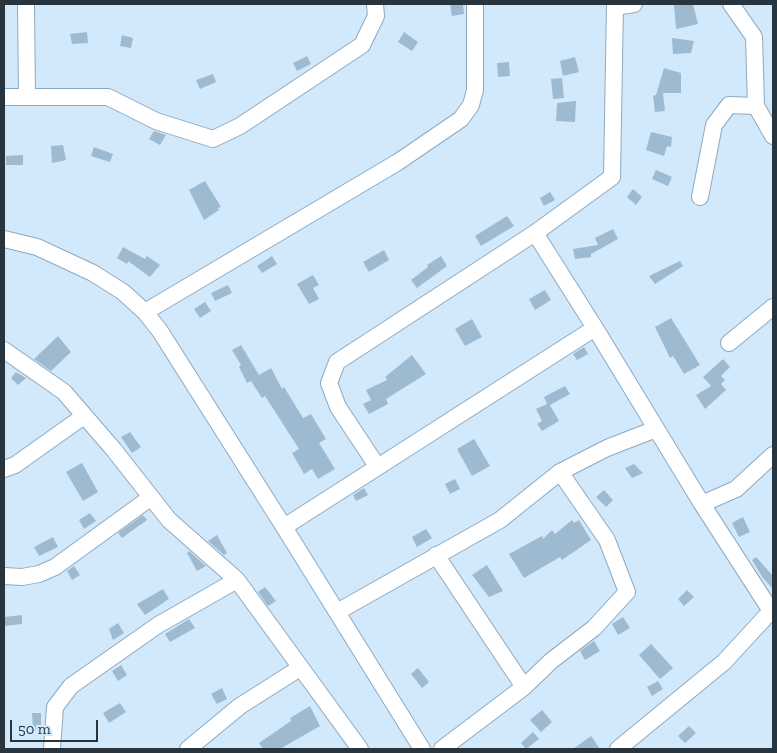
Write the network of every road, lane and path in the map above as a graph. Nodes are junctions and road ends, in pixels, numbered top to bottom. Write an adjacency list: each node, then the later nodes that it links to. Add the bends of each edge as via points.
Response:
1 (26, 4): 8 (street)
2 (375, 4): 8 (street, via 376,16 362,46 240,126 213,139 156,121 108,97)
3 (475, 4): 15 (street, via 474,90 471,105 462,119 398,162)
4 (634, 4): 6 (street)
5 (731, 4): 9 (street, via 754,37)
6 (615, 5): 12 (street, via 612,177)
7 (4, 97): 8 (street)
8 (27, 97)
9 (756, 106): 10 (street); 11 (street, via 729,105 714,125)
10 (773, 136)
11 (700, 197)
12 (535, 233): 16 (street); 22 (street, via 337,362 329,383 338,407)
13 (4, 239): 15 (street, via 37,247 93,273 123,292)
14 (773, 307): 17 (street)
15 (145, 312): 27 (street)
16 (595, 328): 20 (street); 22 (street)
17 (729, 343)
18 (4, 350): 19 (street, via 64,392)
19 (84, 416): 23 (street, via 15,465); 25 (street)
20 (656, 429): 24 (street); 26 (street)
21 (773, 455): 26 (street, via 736,489)
22 (377, 466): 27 (street)
23 (4, 469)
24 (560, 472): 28 (street, via 500,520); 34 (street, via 607,540 627,592 594,628)
25 (150, 498): 29 (street, via 55,567 39,574); 30 (street, via 169,520)
26 (702, 504): 32 (street)
27 (284, 527): 31 (street)
28 (436, 555): 31 (street); 34 (street)
29 (4, 576)
30 (237, 580): 33 (street); 35 (street, via 158,624 72,686 55,707)
31 (337, 612): 38 (street)
32 (772, 613): 40 (street, via 724,662)
33 (300, 668): 36 (street, via 240,706); 37 (street)
34 (524, 687): 39 (street)
35 (52, 749)
36 (188, 749)
37 (360, 749)
38 (422, 749)
39 (442, 749)
40 (618, 749)

